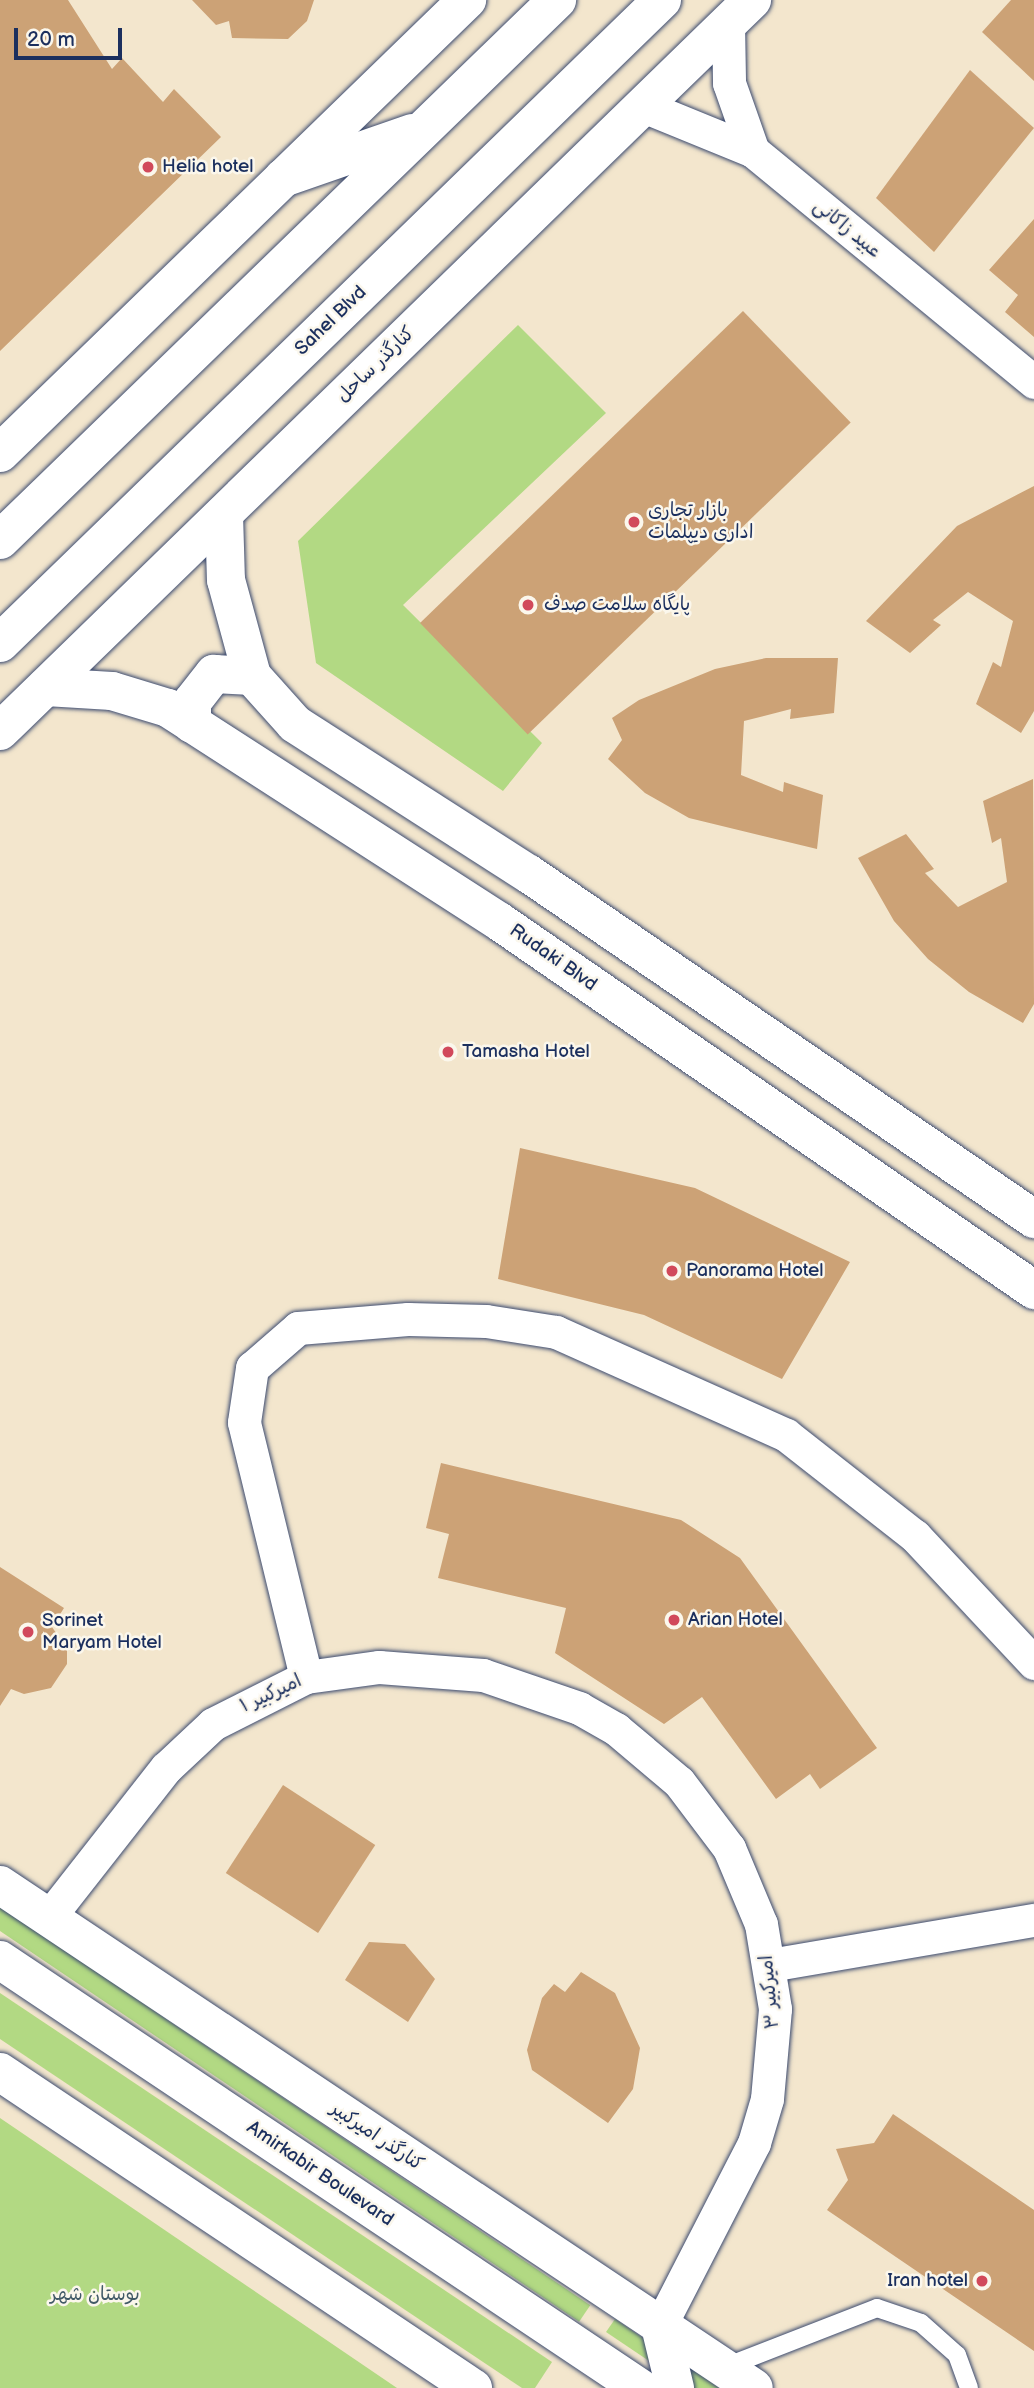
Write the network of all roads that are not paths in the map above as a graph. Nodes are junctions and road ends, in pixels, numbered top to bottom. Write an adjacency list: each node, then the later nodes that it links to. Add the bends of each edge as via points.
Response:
1 (467, 0): 8 (main road)
2 (556, 0): 6 (main road)
3 (662, 0): 13 (main road, Sahel Blvd)
4 (740, 12): 5 (main road, کنارگذر ساحل); 7 (street, via 729,83)
5 (643, 106): 7 (street, عبید زاکانی); 11 (main road, کنارگذر ساحل)
6 (424, 129): 8 (main road); 12 (main road)
7 (753, 151): 9 (street, عبید زاکانی)
8 (283, 178): 10 (main road)
9 (1034, 382)
10 (0, 453)
11 (224, 514): 14 (main road, via 226,580); 15 (main road, کنارگذر ساحل)
12 (0, 540)
13 (0, 643)
14 (252, 676): 16 (main road, via 214,674 192,702); 18 (main road, via 324,746 529,874)
15 (46, 687): 16 (main road, Rudaki Blvd, via 144,697); 17 (main road, کنارگذر ساحل)
16 (192, 724): 19 (main road, Rudaki Blvd, via 500,922)
17 (0, 731)
18 (1034, 1219)
19 (1034, 1290)
20 (1034, 1663): 21 (street, via 915,1536 786,1436 556,1332 486,1321 408,1319 298,1328 252,1368 244,1422)
21 (306, 1676): 22 (street, امیرکبیر ۱, via 425,1666 483,1675); 24 (street, امیرکبیر ۱, via 213,1724 175,1759)
22 (579, 1708): 27 (street, امیرکبیر ۳, via 649,1753 705,1813 747,1885)
23 (0, 1885): 24 (main road, کنارگذر امیرکبیر)
24 (49, 1917): 29 (main road, کنارگذر امیرکبیر)
25 (1034, 1920): 27 (street)
26 (0, 1960): 32 (main road, Amirkabir Boulevard)
27 (770, 1965): 29 (street, امیرکبیر ۳, via 774,2055 754,2143)
28 (0, 2072): 31 (main road)
29 (660, 2326): 30 (main road, کنارگذر امیرکبیر); 33 (main road)
30 (738, 2378): 34 (lane, via 877,2308 898,2310 921,2323 957,2355)
31 (472, 2388)
32 (640, 2388)
33 (675, 2388)
34 (969, 2388)

